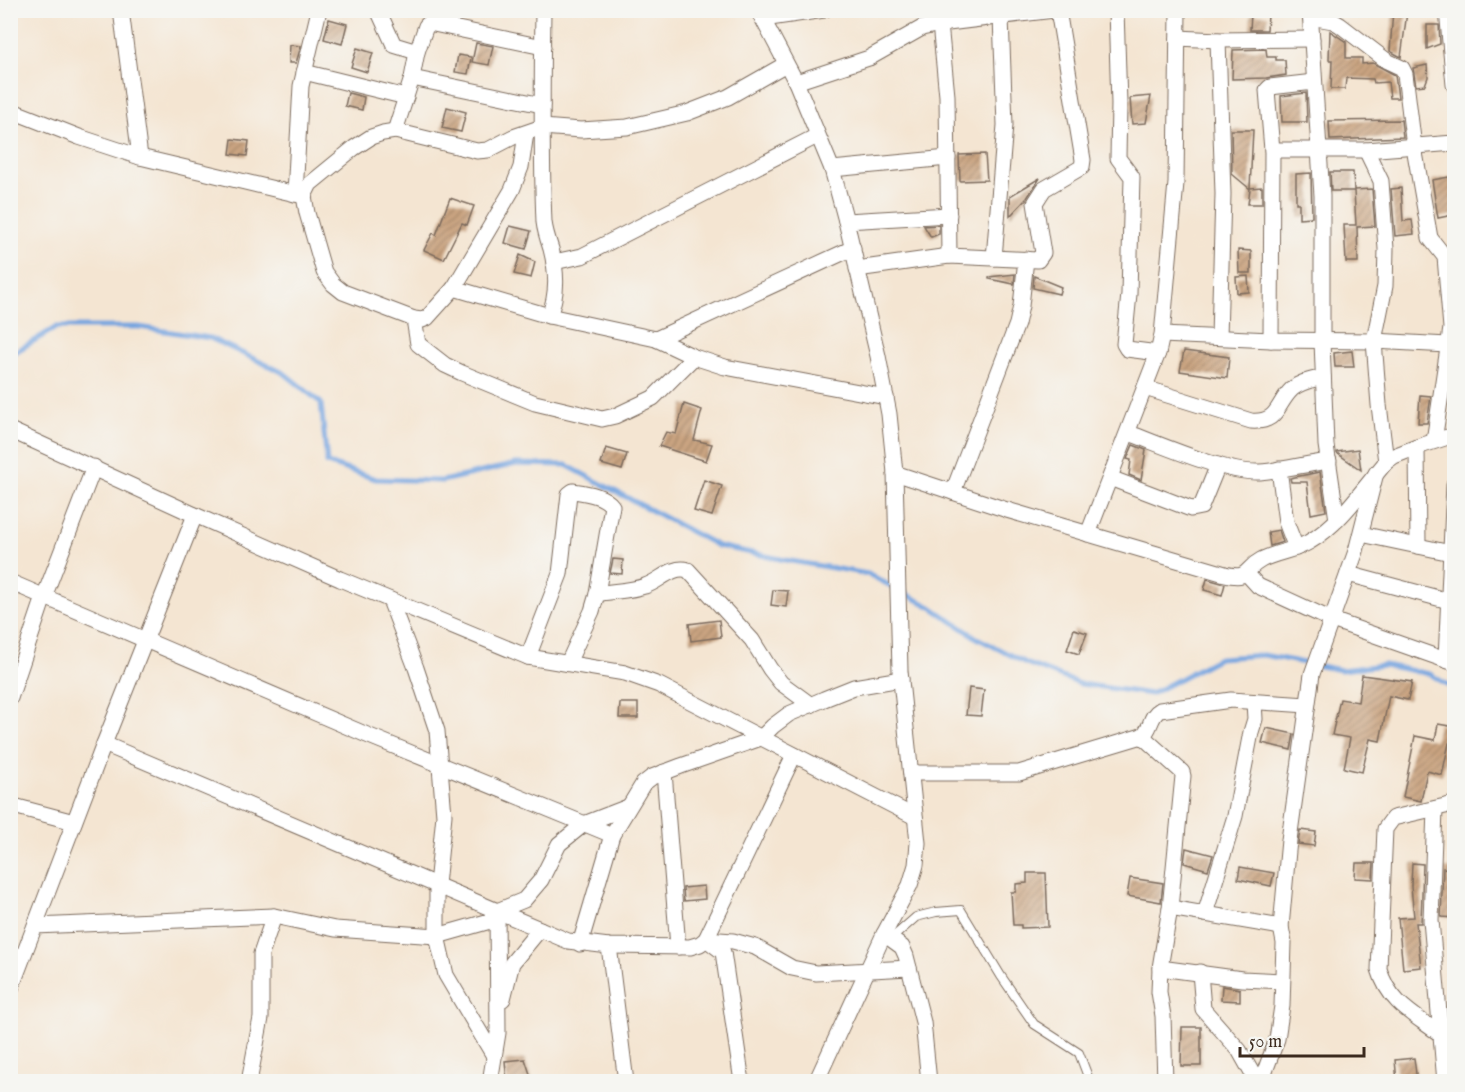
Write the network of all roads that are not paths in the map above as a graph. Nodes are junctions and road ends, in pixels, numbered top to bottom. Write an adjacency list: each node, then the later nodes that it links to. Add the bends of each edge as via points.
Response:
1 (121, 10): 39 (street)
2 (319, 10): 22 (street)
3 (378, 10): 20 (street, via 394,45)
4 (543, 10): 19 (street)
5 (824, 10): 12 (street)
6 (1054, 10): 14 (street)
7 (1058, 10): 48 (street, via 1082,168 1038,195 1035,202 1043,253 1038,260)
8 (1116, 10): 61 (street, via 1118,158 1132,177 1124,344 1127,349)
9 (1178, 10): 16 (street)
10 (1447, 10): 26 (street)
11 (1310, 14): 17 (street); 35 (street, via 1340,25 1402,68)
12 (760, 15): 21 (street)
13 (978, 15): 14 (street); 15 (street)
14 (1001, 17): 47 (street, via 1005,125)
15 (940, 24): 24 (street, via 922,28 868,57); 40 (street)
16 (1178, 38): 18 (street); 54 (street, via 1176,183)
17 (1312, 39): 18 (street); 25 (street)
18 (1218, 40): 55 (street, via 1222,194)
19 (543, 47): 20 (street, via 433,23 426,26); 28 (street)
20 (417, 52): 23 (street)
21 (786, 64): 24 (street); 30 (street, via 728,97 687,113 627,127)
22 (304, 72): 27 (street); 42 (street)
23 (412, 78): 27 (street); 28 (street)
24 (796, 82): 33 (street)
25 (1314, 82): 36 (street, via 1268,88); 37 (street)
26 (1455, 85)
27 (406, 97): 31 (street)
28 (542, 105): 30 (street)
29 (10, 110): 39 (street)
30 (542, 127): 32 (street); 49 (street, via 544,226)
31 (394, 131): 32 (street, via 477,151 488,150); 42 (street, via 371,137 354,148)
32 (526, 132): 51 (street, via 518,179)
33 (817, 136): 41 (street); 49 (street, via 582,256)
34 (1455, 143): 35 (street)
35 (1414, 147): 38 (street); 60 (street, via 1430,238 1445,257 1451,328)
36 (1272, 150): 37 (street); 57 (street)
37 (1319, 150): 38 (street); 58 (street)
38 (1366, 150): 59 (street, via 1381,181 1386,249 1385,286)
39 (140, 157): 42 (street)
40 (948, 158): 41 (street); 43 (street)
41 (832, 169): 44 (street)
42 (299, 195): 53 (street, via 324,272 333,284 343,292)
43 (949, 215): 44 (street); 46 (street)
44 (846, 221): 45 (street)
45 (853, 248): 50 (street); 56 (street)
46 (949, 256): 47 (street); 50 (street)
47 (994, 258): 48 (street)
48 (1026, 259): 79 (street, via 1017,324)
49 (554, 262): 52 (street, via 555,301)
50 (857, 268): 65 (street)
51 (454, 288): 52 (street); 53 (street, via 427,318)
52 (549, 316): 56 (street)
53 (414, 319): 62 (street, via 418,344 453,369 535,404 602,419 653,398)
54 (1162, 335): 55 (street); 61 (street)
55 (1219, 337): 57 (street)
56 (656, 339): 62 (street)
57 (1271, 340): 58 (street)
58 (1322, 340): 59 (street); 63 (street)
59 (1374, 341): 60 (street); 75 (street)
60 (1448, 345): 69 (street)
61 (1158, 353): 64 (street)
62 (694, 357): 65 (street, via 725,367)
63 (1323, 377): 64 (street, via 1292,389 1271,418 1263,422); 71 (street)
64 (1145, 388): 67 (street)
65 (886, 397): 76 (street)
66 (10, 430): 73 (street)
67 (1129, 433): 72 (street); 77 (street)
68 (1455, 435): 69 (street)
69 (1434, 441): 70 (street)
70 (1417, 447): 75 (street, via 1394,456); 84 (street)
71 (1329, 461): 74 (street); 81 (street)
72 (1218, 465): 74 (street, via 1259,472); 77 (street, via 1201,507 1196,509)
73 (94, 467): 80 (street); 91 (street)
74 (1279, 468): 85 (street, via 1286,522)
75 (1381, 468): 81 (street); 83 (street)
76 (895, 473): 79 (street); 99 (street)
77 (1110, 478): 82 (street)
78 (1455, 484): 86 (street)
79 (953, 492): 82 (street)
80 (195, 514): 92 (street); 95 (street)
81 (1337, 520): 85 (street)
82 (1088, 534): 87 (street, via 1226,574)
83 (1361, 534): 84 (street); 88 (street)
84 (1418, 546): 86 (street)
85 (1296, 549): 87 (street, via 1259,561)
86 (1451, 553): 93 (street)
87 (1246, 574): 94 (street, via 1258,586)
88 (1348, 574): 93 (street); 94 (street)
89 (10, 582): 91 (street)
90 (597, 594): 96 (street, via 612,506 596,496 573,491 569,494 560,573); 98 (street); 102 (street, via 646,586 676,570 688,570 752,640 782,683)
91 (44, 597): 95 (street); 100 (street)
92 (390, 600): 96 (street); 108 (street, via 437,731)
93 (1449, 601): 97 (street)
94 (1332, 620): 97 (street); 103 (street, via 1312,674)
95 (144, 640): 106 (street); 108 (street)
96 (528, 657): 98 (street)
97 (1450, 661)
98 (568, 663): 105 (street, via 625,673 659,685)
99 (901, 679): 102 (street, via 854,687); 110 (street)
100 (11, 691)
101 (1254, 702): 103 (street); 104 (street, via 1231,700 1160,710 1152,716); 122 (street, via 1255,719 1235,816)
102 (811, 705): 105 (street, via 789,714)
103 (1307, 705): 125 (street, via 1288,840)
104 (1142, 736): 110 (street, via 1019,773); 120 (street, via 1182,772)
105 (761, 738): 107 (street); 109 (street)
106 (104, 744): 116 (street); 119 (street)
107 (794, 755): 115 (street); 129 (street)
108 (440, 765): 117 (street); 119 (street, via 444,815)
109 (664, 772): 113 (street, via 643,784); 132 (street)
110 (911, 773): 115 (street)
111 (1455, 804): 114 (street)
112 (10, 805): 116 (street)
113 (628, 807): 117 (street); 118 (street)
114 (1435, 809): 140 (street, via 1431,920); 140 (street, via 1393,818 1384,829 1379,969 1394,999)
115 (915, 818): 128 (street, via 916,865)
116 (74, 822): 124 (street)
117 (584, 824): 118 (street); 121 (street, via 559,844 541,880 524,900)
118 (612, 835): 130 (street)
119 (437, 885): 121 (street); 127 (street)
120 (1170, 908): 122 (street); 134 (street)
121 (497, 911): 126 (street); 127 (street, via 490,921); 139 (street)
122 (1205, 914): 125 (street)
123 (274, 916): 124 (street); 127 (street, via 335,928); 142 (street, via 261,954 261,1018)
124 (35, 926): 138 (street)
125 (1281, 927): 137 (street)
126 (540, 929): 130 (street); 139 (street, via 512,963)
127 (437, 936): 141 (street, via 446,975)
128 (887, 937): 133 (street, via 902,947); 135 (street); 148 (lane, via 916,917 961,910 1034,1024 1079,1053)
129 (706, 939): 132 (street, via 690,947); 135 (street, via 755,947 792,968 816,973); 145 (street, via 723,952)
130 (580, 944): 131 (street)
131 (609, 946): 132 (street); 144 (street)
132 (678, 947)
133 (909, 968): 135 (street); 147 (street, via 923,1022)
134 (1160, 968): 136 (street); 149 (street)
135 (867, 970): 146 (street)
136 (1200, 972): 137 (street); 150 (street, via 1203,1009 1239,1050)
137 (1282, 981): 150 (street, via 1277,1039)
138 (10, 992)
139 (498, 1021): 141 (street)
140 (1440, 1034): 151 (street)
141 (494, 1056): 143 (street)
142 (249, 1082)
143 (490, 1082)
144 (626, 1082)
145 (742, 1082)
146 (816, 1082)
147 (929, 1082)
148 (1090, 1082)
149 (1165, 1082)
150 (1259, 1082)
151 (1445, 1082)

